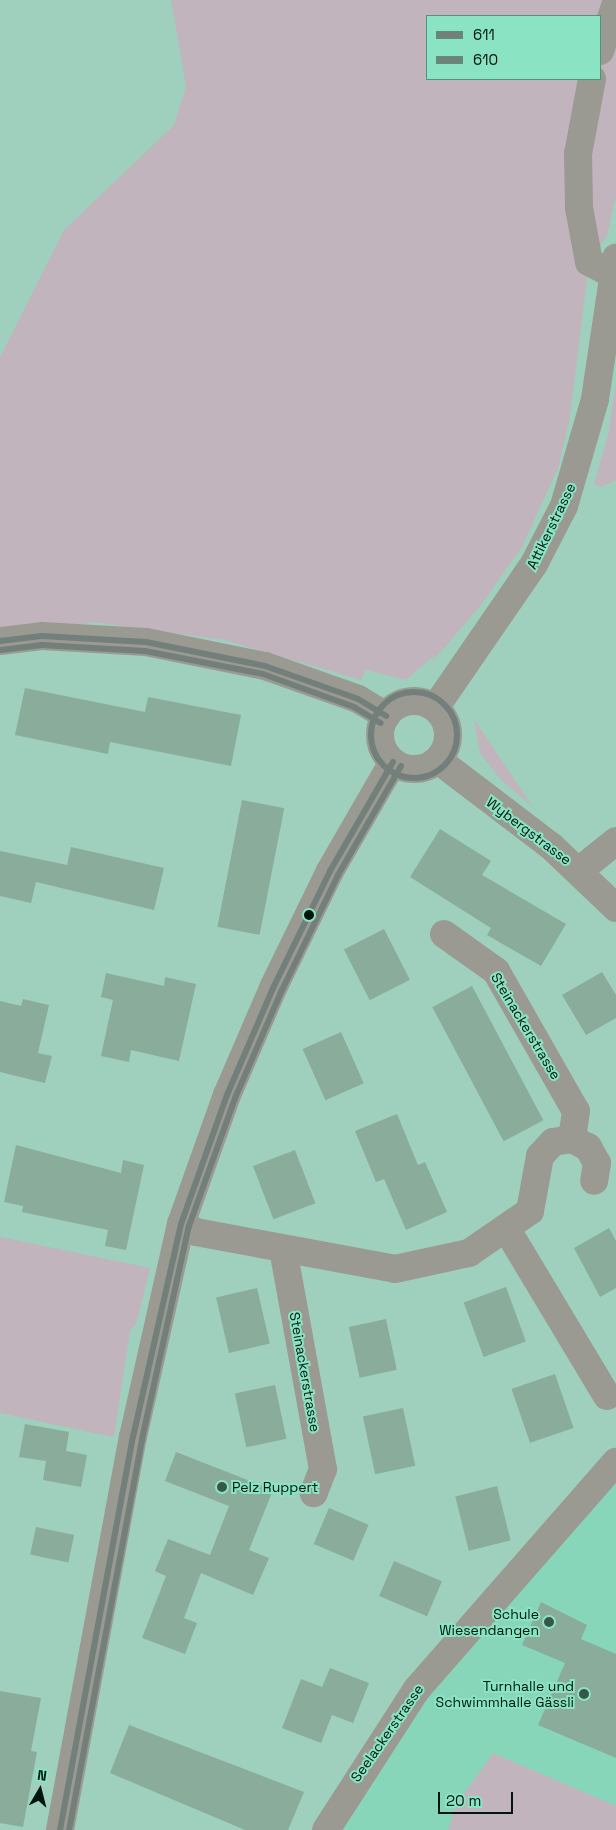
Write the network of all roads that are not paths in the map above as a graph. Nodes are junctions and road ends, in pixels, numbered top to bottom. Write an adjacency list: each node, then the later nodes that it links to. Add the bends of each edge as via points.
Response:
1 (616, 3): 2 (street)
2 (601, 48)
3 (592, 80): 4 (street, via 578,154 579,208 589,262)
4 (614, 267): 6 (street, Attikerstrasse, via 594,399 564,506 534,564)
5 (0, 642): 7 (street, via 42,636 146,642 265,666 358,699)
6 (435, 708): 7 (street, via 409,701); 8 (street, via 445,722 448,739)
7 (386, 716): 9 (street, via 380,736)
8 (438, 760): 9 (street, via 416,769); 11 (street, Wybergstrasse)
9 (393, 762): 16 (street, via 334,863 274,986 227,1095)
10 (616, 841): 11 (street)
11 (580, 870): 12 (street, Wybergstrasse)
12 (616, 908)
13 (444, 934): 14 (street, Steinackerstrasse, via 496,971 576,1111)
14 (572, 1139): 15 (street, via 594,1155); 17 (street, via 545,1148 530,1211)
15 (594, 1181)
16 (181, 1224): 18 (street, via 196,1232); 22 (street, via 133,1437)
17 (506, 1228): 18 (street, via 469,1254 395,1269); 19 (street)
18 (283, 1249): 21 (street, Steinackerstrasse, via 323,1469)
19 (607, 1396)
20 (616, 1462): 23 (street, Seelackerstrasse, via 417,1688)
21 (314, 1493)
22 (60, 1830)
23 (326, 1830)

